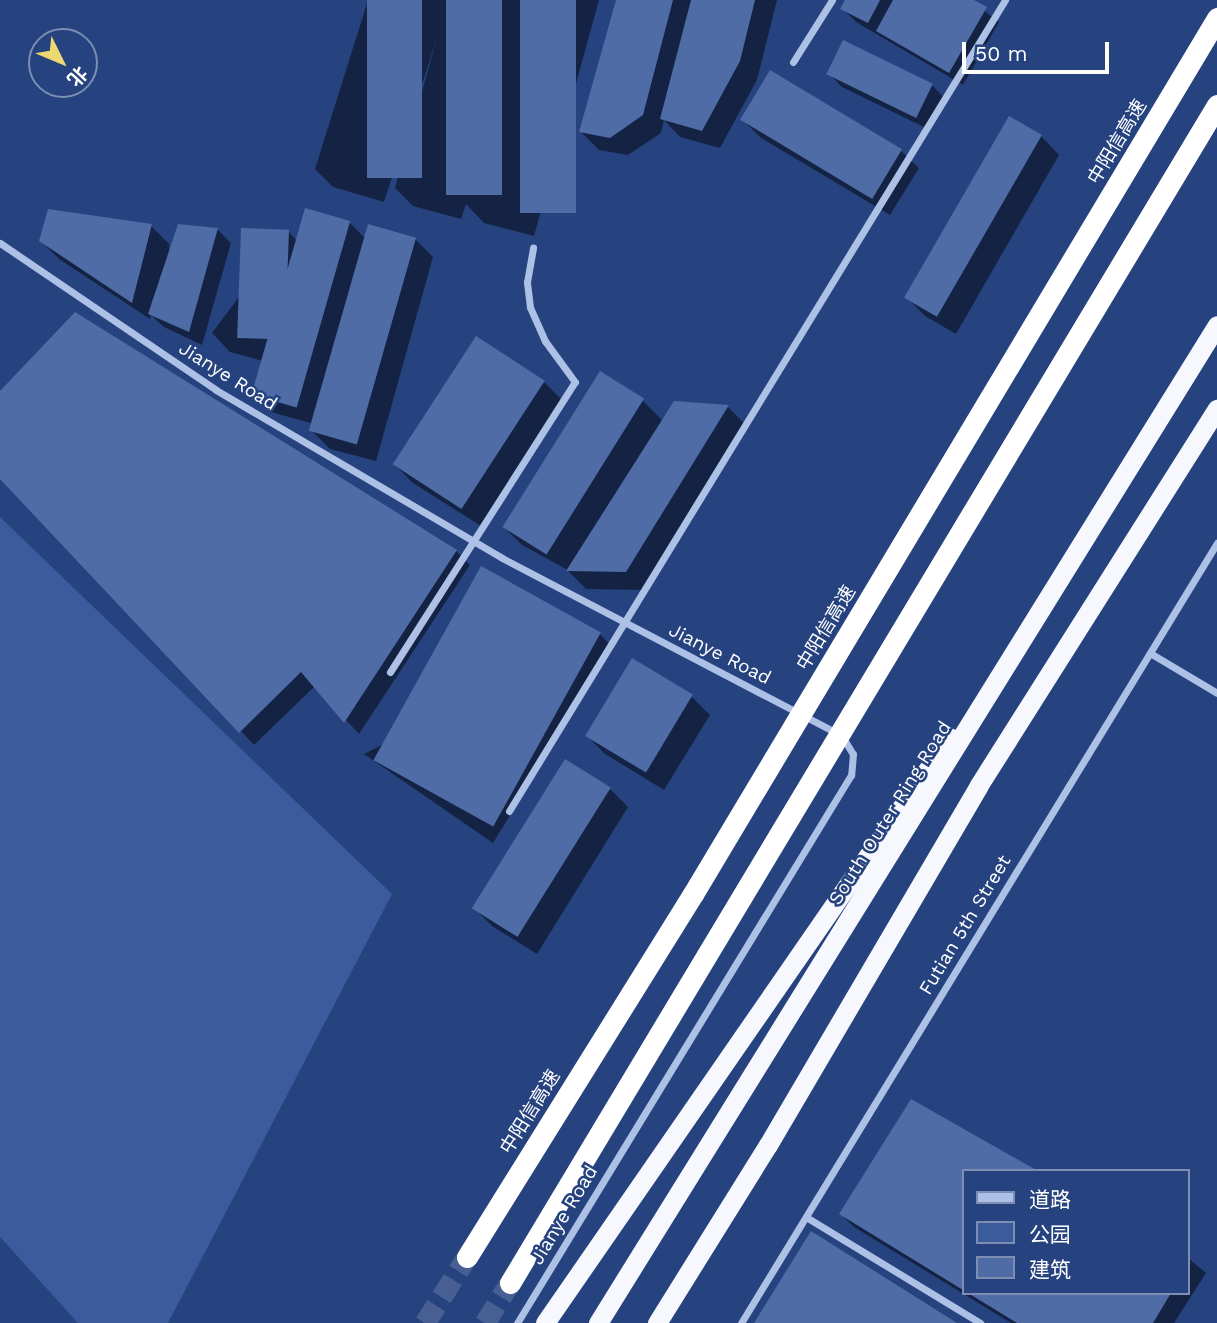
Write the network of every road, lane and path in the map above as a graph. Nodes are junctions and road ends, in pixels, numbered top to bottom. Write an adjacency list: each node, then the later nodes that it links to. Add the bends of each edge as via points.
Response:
1 (832, 0): 4 (street)
2 (1005, 0): 13 (street)
3 (1217, 18): 19 (highway, 中阳信高速, bridge, via 693,894)
4 (793, 62)
5 (1217, 105): 20 (highway, bridge)
6 (0, 243): 10 (street, Jianye Road, via 216,390)
7 (533, 248): 10 (street, via 527,282 530,307 545,341 575,382)
8 (1216, 325): 12 (highway, South Outer Ring Road)
9 (1217, 409): 24 (highway, via 979,785 768,1145)
10 (474, 541): 13 (street, Jianye Road); 15 (street)
11 (1217, 543): 14 (street, Futian 5th Street)
12 (1061, 579): 22 (highway); 23 (highway, South Outer Ring Road)
13 (624, 623): 17 (street); 21 (street, Jianye Road, via 842,736 853,754 851,775)
14 (1150, 653): 16 (street); 18 (street, Futian 5th Street)
15 (390, 672)
16 (1217, 693)
17 (509, 811)
18 (806, 1217): 25 (street, Futian 5th Street); 26 (street)
19 (467, 1257)
20 (510, 1283)
21 (517, 1323)
22 (545, 1323)
23 (598, 1323)
24 (657, 1323)
25 (741, 1323)
26 (980, 1323)

